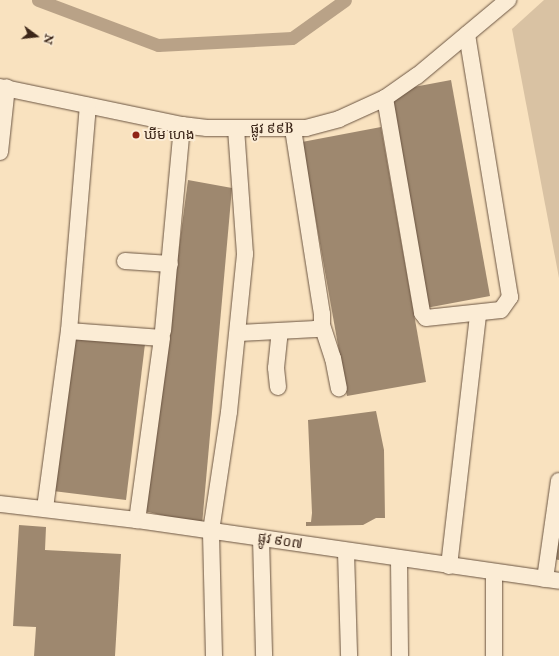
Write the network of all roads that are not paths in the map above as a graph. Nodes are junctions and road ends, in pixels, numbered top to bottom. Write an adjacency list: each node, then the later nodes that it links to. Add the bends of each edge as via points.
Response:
1 (508, 0): 2 (street, ផ្លូវ ៩៩B)
2 (467, 35): 4 (street, ផ្លូវ ៩៩B, via 417,76); 12 (street, via 510,296 501,310)
3 (3, 87): 5 (street, ផ្លូវ ៩៩B); 9 (street)
4 (385, 98): 7 (street, ផ្លូវ ៩៩B, via 339,119 306,128); 12 (street, via 422,313 426,318)
5 (88, 106): 6 (street, ផ្លូវ ៩៩B); 14 (street)
6 (182, 125): 8 (street, ផ្លូវ ៩៩B); 11 (street)
7 (293, 128): 8 (street, ផ្លូវ ៩៩B); 13 (street)
8 (236, 129): 17 (street, via 245,254)
9 (0, 152)
10 (125, 261): 11 (street)
11 (170, 264): 15 (street)
12 (478, 314): 28 (street)
13 (322, 325): 16 (street, via 316,329); 19 (street, via 333,358)
14 (69, 331): 22 (street); 23 (street, via 162,338)
15 (163, 331)
16 (280, 331): 17 (street); 18 (street, via 276,368)
17 (238, 333): 24 (street)
18 (278, 387)
19 (339, 388)
20 (559, 481): 30 (street)
21 (0, 504): 22 (street, ផ្លូវ ៩០៧)
22 (44, 508): 23 (street, ផ្លូវ ៩០៧)
23 (137, 520): 24 (street, ផ្លូវ ៩០៧)
24 (211, 531): 25 (street, ផ្លូវ ៩០៧); 31 (street)
25 (261, 538): 26 (street, ផ្លូវ ៩០៧); 32 (street)
26 (346, 552): 27 (street, ផ្លូវ ៩០៧); 33 (street)
27 (399, 559): 28 (street, ផ្លូវ ៩០៧); 34 (street)
28 (449, 566): 29 (street, ផ្លូវ ៩០៧)
29 (494, 572): 30 (street, ផ្លូវ ៩០៧); 35 (street)
30 (552, 580)
31 (214, 656)
32 (264, 656)
33 (349, 656)
34 (400, 656)
35 (494, 656)

